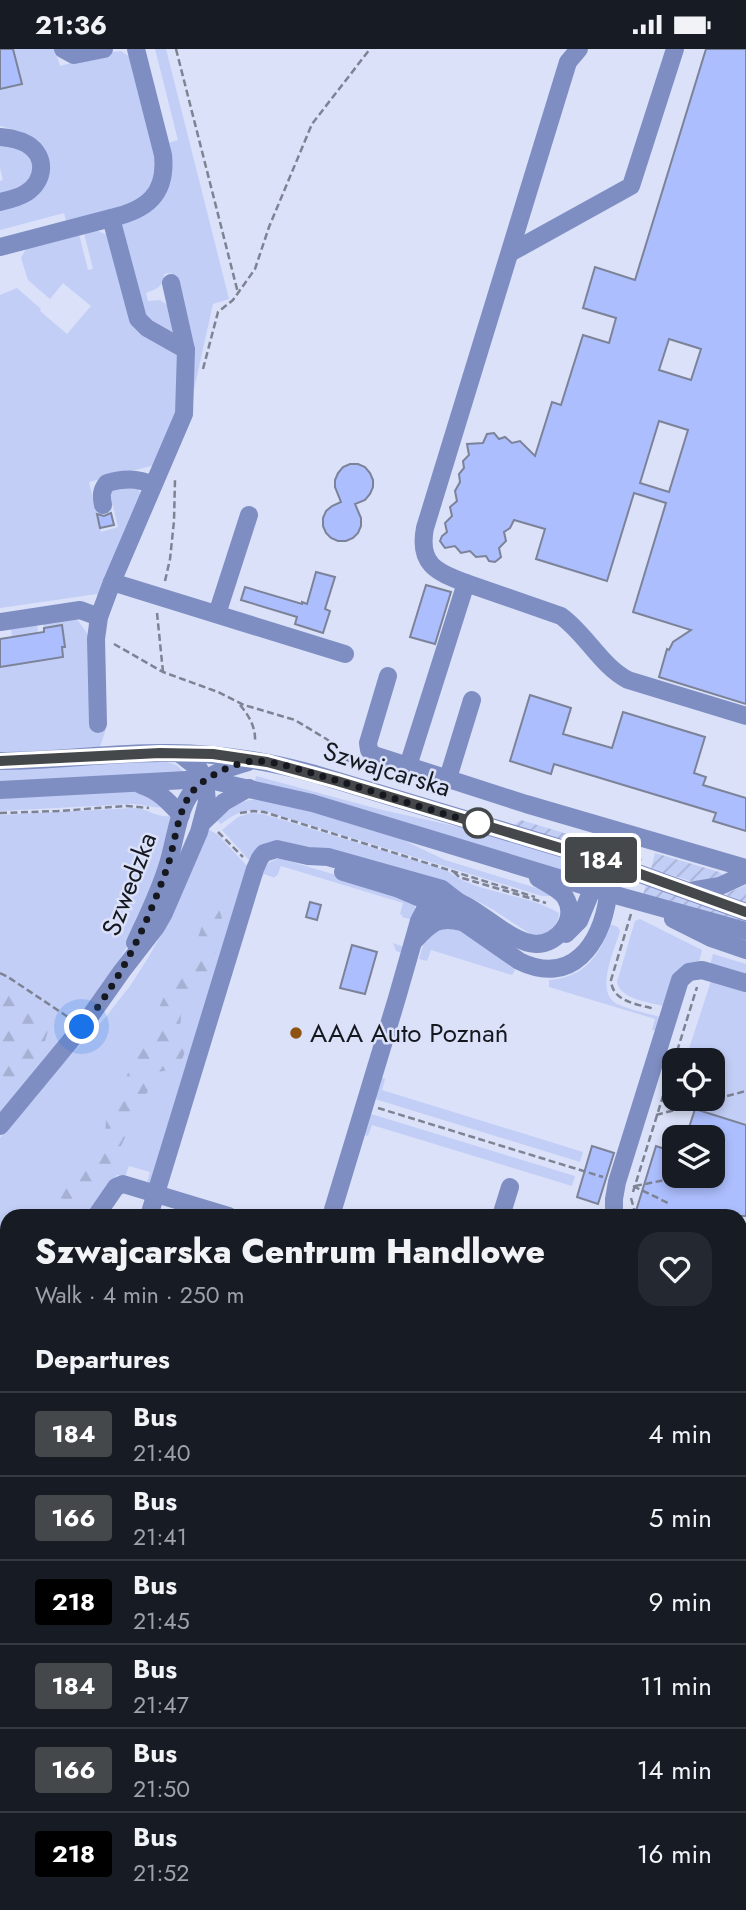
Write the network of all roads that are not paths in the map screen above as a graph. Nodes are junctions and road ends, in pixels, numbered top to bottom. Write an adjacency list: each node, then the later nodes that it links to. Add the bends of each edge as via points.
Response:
1 (63, 49): 2 (street, via 82,55)
2 (104, 49)
3 (136, 49): 8 (street, via 164,169 149,201)
4 (579, 49): 10 (street, via 568,62)
5 (675, 49): 10 (street, via 631,185)
6 (0, 137): 7 (street, via 32,148 42,170 33,188)
7 (0, 202)
8 (111, 218): 9 (street); 12 (street, via 138,319)
9 (0, 247)
10 (510, 253): 17 (street, via 422,541 433,568)
11 (171, 283): 12 (street)
12 (186, 350): 13 (street, via 184,414)
13 (153, 485): 14 (street, via 143,480 107,483 100,495); 16 (street)
14 (103, 505)
15 (249, 515): 18 (street)
16 (112, 582): 18 (street); 20 (street)
17 (466, 583): 24 (street, via 561,616 628,680); 29 (street)
18 (218, 614): 21 (street)
19 (0, 622): 20 (street, via 80,610)
20 (98, 625): 25 (street)
21 (345, 654)
22 (387, 676): 29 (street, via 369,750)
23 (472, 700): 30 (street)
24 (746, 716)
25 (98, 724)
26 (180, 754): 27 (street, Szwajcarska); 28 (street, Szwajcarska); 31 (street)
27 (256, 755): 31 (street); 38 (street, Szwajcarska)
28 (0, 761)
29 (408, 766): 30 (street)
30 (448, 778): 35 (street)
31 (205, 779): 32 (street, Szwajcarska); 33 (street, Szwajcarska); 36 (street, Szwedzka, via 191,793); 37 (street, Szwedzka)
32 (134, 783): 34 (street, Szwajcarska); 36 (street, Szwedzka, via 152,788)
33 (249, 788): 37 (street, via 223,802); 41 (street, Szwajcarska)
34 (0, 790)
35 (526, 804): 38 (street); 42 (street)
36 (181, 815): 55 (street, Szwedzka, via 164,876)
37 (213, 829): 55 (street, Szwedzka, via 160,920)
38 (505, 832): 40 (street, Szwajcarska)
39 (308, 856): 46 (street, via 328,857 442,888); 47 (street, via 334,870); 59 (street, via 273,849 260,857)
40 (607, 862): 44 (street); 45 (street, Szwajcarska)
41 (520, 867): 44 (street, Szwajcarska); 52 (street, via 564,896 568,920)
42 (746, 868)
43 (746, 874): 45 (street, via 720,886)
44 (600, 891): 48 (street, Szwajcarska); 50 (street, via 599,929 585,954 560,968 530,966); 52 (street, via 579,921)
45 (690, 891): 49 (street, Szwajcarska)
46 (456, 900): 47 (street, via 444,896); 52 (street, via 516,938 541,944)
47 (429, 902): 50 (street); 53 (street)
48 (633, 908): 51 (street, Szwajcarska); 54 (street)
49 (746, 912)
50 (463, 922): 53 (street, via 438,920)
51 (746, 931)
52 (553, 939)
53 (415, 940): 63 (street)
54 (746, 950)
55 (122, 971): 57 (street, Szwedzka)
56 (746, 983): 65 (street, via 702,970 689,972 680,980 660,1041 648,1113)
57 (0, 1126)
58 (510, 1187): 64 (street)
59 (156, 1194): 60 (street, via 123,1184); 61 (street); 62 (street)
60 (101, 1209)
61 (151, 1209)
62 (206, 1209)
63 (333, 1209)
64 (503, 1209)
65 (614, 1209)

